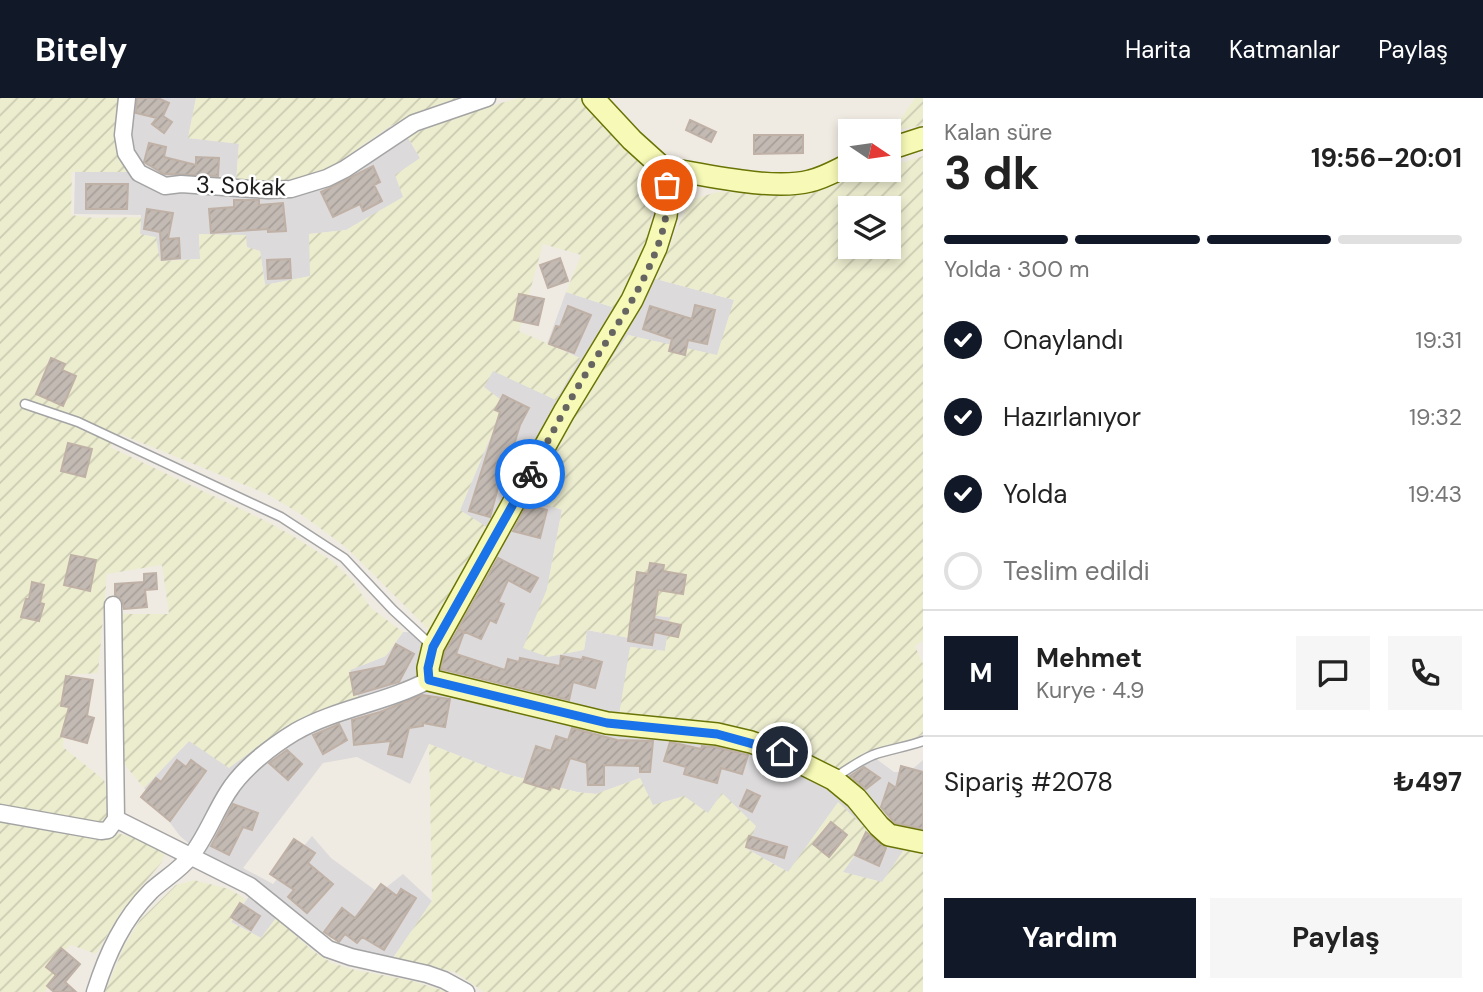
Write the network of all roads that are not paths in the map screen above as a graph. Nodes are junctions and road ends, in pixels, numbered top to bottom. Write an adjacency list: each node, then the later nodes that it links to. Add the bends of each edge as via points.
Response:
1 (127, 98): 2 (street, 3. Sokak, via 123,135 139,173 165,186 268,190 291,189 327,178 414,123)
2 (487, 98)
3 (593, 98): 6 (street)
4 (923, 138): 5 (street)
5 (901, 145)
6 (663, 168): 7 (street, via 794,183 809,182); 10 (street, via 666,216 642,280)
7 (838, 169)
8 (25, 404): 10 (lane, via 78,422 281,516 344,558)
9 (113, 606): 15 (street)
10 (433, 647): 11 (street)
11 (429, 680): 13 (street, via 607,723 732,737 782,752); 17 (street, via 313,723 268,752 230,788)
12 (923, 741): 13 (lane, via 876,754)
13 (833, 779): 16 (street, via 889,835)
14 (0, 813): 15 (street, via 101,831 108,830)
15 (116, 819): 17 (street)
16 (923, 842)
17 (190, 858): 18 (street, via 154,888 125,922); 19 (street, via 250,886 328,949 427,974)
18 (95, 992)
19 (466, 992)

